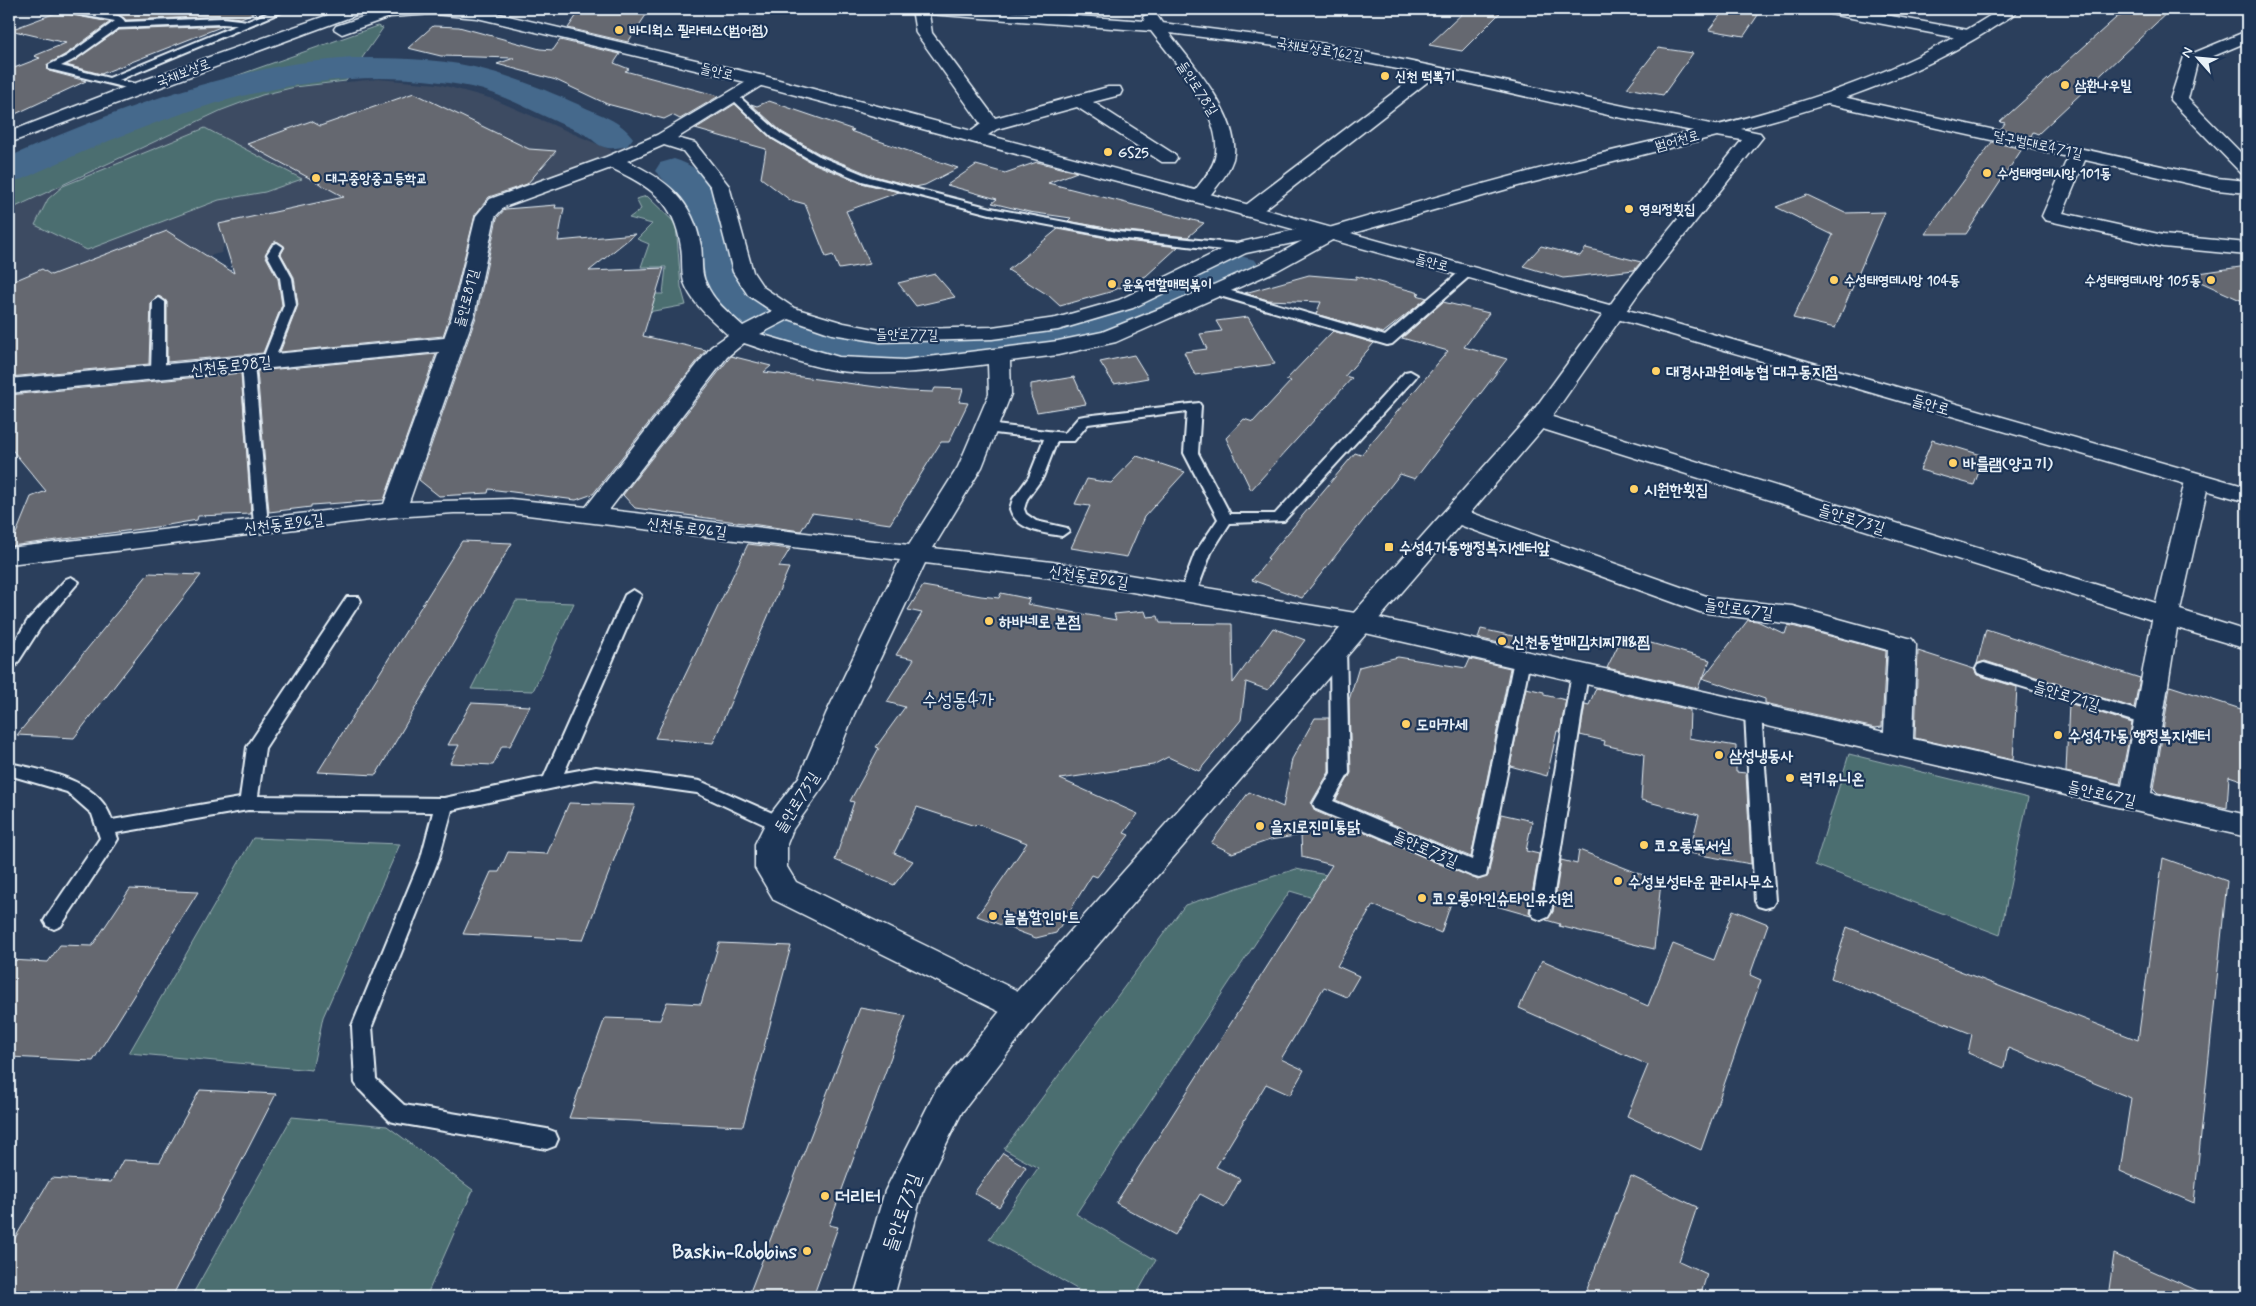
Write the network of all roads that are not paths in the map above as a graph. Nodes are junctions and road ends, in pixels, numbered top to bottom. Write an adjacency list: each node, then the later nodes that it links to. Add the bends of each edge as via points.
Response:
1 (66, 9): 10 (lane, via 116,18 121,21)
2 (284, 9): 9 (lane)
3 (919, 9): 11 (street, 국채보상로162길); 23 (street, via 924,34)
4 (1148, 9): 11 (street, 들안로78길)
5 (1830, 9): 12 (street)
6 (2011, 9): 12 (street, 범어천로)
7 (353, 10): 14 (street, 국채보상로)
8 (469, 11): 14 (street, 들안로, via 388,13 262,58); 16 (street, 들안로)
9 (250, 23): 10 (lane); 17 (lane)
10 (116, 25): 17 (lane, via 52,67)
11 (1156, 27): 15 (street, 국채보상로162길, via 1324,49); 33 (street, 들안로78길, via 1203,90 1222,125 1224,156 1214,178)
12 (1968, 35): 21 (street, 범어천로, via 1939,52)
13 (2247, 36): 31 (street, via 2190,60 2179,100)
14 (196, 67): 18 (street, 국채보상로)
15 (1433, 70): 24 (street, 국채보상로162길, via 1634,117); 34 (street)
16 (758, 80): 20 (street); 26 (street, 들안로)
17 (109, 81): 18 (lane)
18 (139, 88): 27 (street, 국채보상로)
19 (1114, 91): 22 (street)
20 (734, 96): 25 (street); 37 (lane, 들안로77길, via 778,136 815,158 866,179 990,211 1117,235)
21 (1829, 99): 24 (street, 범어천로); 28 (street, 달구벌대로471길)
22 (1080, 100): 23 (street); 29 (street)
23 (991, 125): 26 (street)
24 (1715, 130): 35 (street, 범어천로, via 1533,176); 44 (street, via 1754,137)
25 (666, 137): 30 (street, 들안로81길); 43 (street, 들안로77길, via 689,147 720,186 743,272 755,291)
26 (973, 137): 33 (street, 들안로)
27 (9, 138)
28 (2079, 153): 32 (street, 달구벌대로471길, via 2218,184); 38 (street, via 2052,216 2163,242)
29 (1168, 158)
30 (612, 160): 45 (street, via 648,178 680,208 691,245 694,282 708,306); 46 (street, 들안로81길, via 497,203 486,216 478,242 474,276)
31 (2247, 169)
32 (2247, 187)
33 (1199, 197): 34 (street, 들안로)
34 (1249, 212): 35 (street, 들안로)
35 (1329, 234): 37 (street, 들안로77길, via 1299,235); 39 (street, 들안로); 40 (street)
36 (277, 247): 48 (lane, via 273,254 286,278 290,305)
37 (1240, 248): 40 (street, via 1260,258 1264,265); 43 (street, 들안로77길, via 1126,304 1058,324 992,333 880,336 840,329)
38 (2247, 249)
39 (1468, 271): 41 (lane, via 1387,341); 44 (street, 들안로)
40 (1258, 272): 41 (street)
41 (1217, 291): 47 (street, via 1108,337)
42 (159, 302): 49 (lane)
43 (786, 312): 45 (street)
44 (1614, 312): 52 (street, 들안로73길); 55 (street, 들안로)
45 (741, 335): 47 (street, via 839,364 904,367); 59 (street, via 719,352)
46 (453, 344): 48 (street, 신천동로98길); 57 (street, 들안로81길)
47 (999, 356): 53 (street, 들안로73길, via 1000,394)
48 (258, 362): 49 (street, 신천동로98길); 61 (lane)
49 (158, 372): 51 (street, 신천동로98길)
50 (1410, 375): 60 (lane, via 1280,518)
51 (9, 386)
52 (1538, 420): 58 (street, 들안로73길); 69 (street, 들안로73길)
53 (986, 428): 54 (lane); 63 (street, 들안로73길, via 970,467)
54 (1052, 436): 60 (lane, via 1069,438 1084,420 1194,406 1191,453); 62 (lane, via 1032,485 1017,506 1019,516 1026,523)
55 (2197, 481): 56 (street, 들안로); 69 (street)
56 (2247, 495)
57 (394, 510): 59 (street, 신천동로96길, via 510,506); 61 (street, 신천동로96길)
58 (1455, 515): 70 (street, 들안로73길); 79 (street, 들안로67길, via 1710,606 1792,615 1902,645)
59 (592, 516): 63 (street, 신천동로96길)
60 (1225, 519): 66 (lane, via 1203,553)
61 (261, 526): 64 (street, 신천동로96길)
62 (1062, 531)
63 (916, 554): 66 (street, 신천동로96길, via 1052,570); 85 (street, 들안로73길, via 812,781)
64 (9, 556)
65 (71, 582): 74 (lane, via 34,624)
66 (1188, 593): 70 (street, 신천동로96길)
67 (633, 595): 81 (lane)
68 (353, 601): 83 (lane, via 256,747)
69 (2166, 615): 71 (street); 78 (street)
70 (1362, 623): 72 (street, 들안로73길); 73 (street, 들안로67길)
71 (2247, 640)
72 (1338, 649): 73 (lane, 들안로73길, via 1340,773 1322,804 1479,871); 91 (street, 들안로73길)
73 (1522, 660): 76 (street, 들안로67길)
74 (9, 663)
75 (1984, 669): 78 (lane, 들안로71길)
76 (1580, 673): 77 (street, 들안로67길); 89 (lane)
77 (1753, 713): 79 (street, 들안로67길); 88 (lane)
78 (2149, 720): 82 (street)
79 (1898, 746): 82 (street, 들안로67길)
80 (9, 769): 87 (lane, via 73,787 100,811)
81 (551, 782): 84 (lane); 85 (lane, via 596,773 700,787)
82 (2135, 801): 86 (street, 들안로67길)
83 (248, 803): 84 (lane); 87 (lane)
84 (444, 805): 92 (lane, via 430,858 362,1026 366,1083 398,1114)
85 (780, 824): 91 (street, 들안로73길, via 771,844 771,868 784,891)
86 (2247, 826)
87 (105, 828): 90 (lane, via 109,839)
88 (1765, 902)
89 (1541, 912)
90 (54, 921)
91 (1022, 1009): 93 (street, 들안로73길, via 949,1101 904,1191)
92 (547, 1139)
93 (874, 1297)

